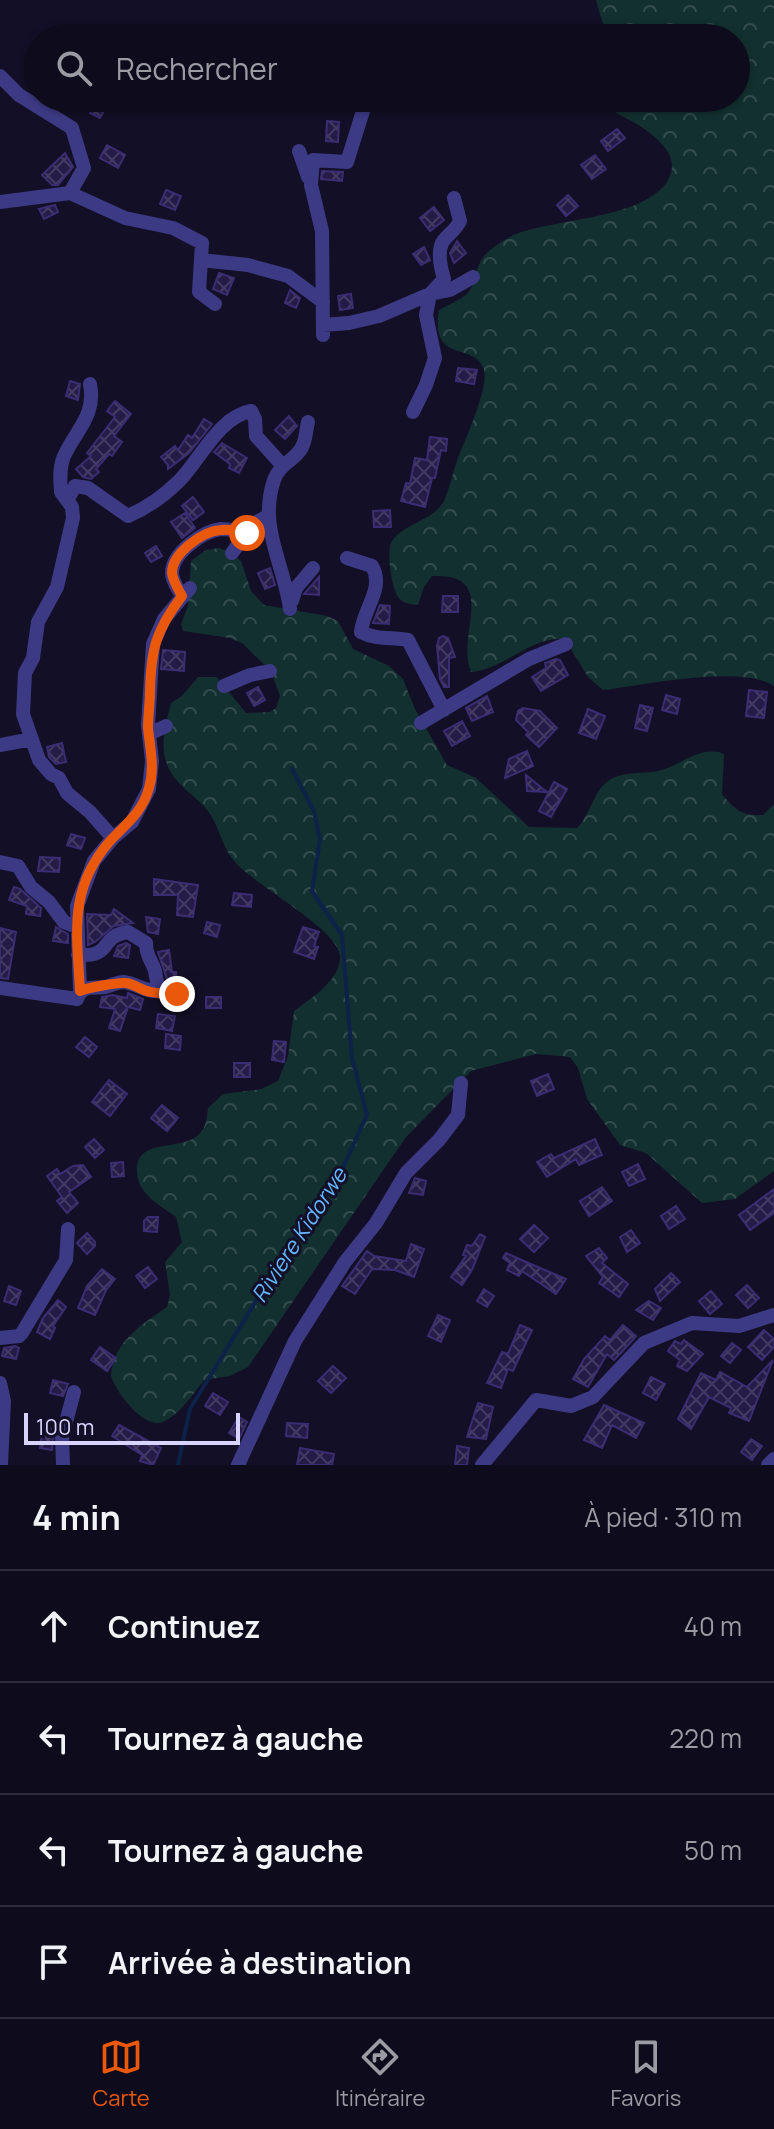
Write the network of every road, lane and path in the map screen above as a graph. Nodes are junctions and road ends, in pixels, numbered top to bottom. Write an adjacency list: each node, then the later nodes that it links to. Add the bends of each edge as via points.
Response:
1 (0, 76): 2 (street)
2 (24, 98)
3 (46, 112): 7 (street, via 72,128 84,168)
4 (363, 112): 6 (street, via 353,161 313,160)
5 (299, 151): 6 (street)
6 (311, 185): 13 (street, via 322,231)
7 (70, 193): 9 (street); 10 (street, via 125,218 173,228 202,243)
8 (454, 198): 12 (street, via 460,221 443,242 444,279)
9 (0, 202)
10 (201, 260): 13 (street, via 288,276); 14 (street, via 199,292)
11 (473, 277): 12 (street)
12 (430, 294): 13 (street, via 379,316 323,330); 16 (street, via 426,315 435,358)
13 (323, 302)
14 (215, 304)
15 (90, 384): 21 (street, via 90,413 63,456 61,492)
16 (413, 412)
17 (308, 422): 18 (street)
18 (302, 448): 19 (street); 20 (street)
19 (317, 456)
20 (282, 465): 21 (street, via 256,436 251,411 230,411 180,480 142,511 128,516 88,488 75,486); 22 (street)
21 (68, 499): 34 (street, via 73,518 61,574 38,622 33,658 25,673 23,714)
22 (268, 516): 23 (street); 26 (street, via 290,609 296,588)
23 (247, 533): 24 (street); 33 (street, via 218,529 178,555 172,572 176,587 186,592 164,619 153,644)
24 (232, 553)
25 (347, 558): 30 (street, via 372,566 378,576 361,632 408,640)
26 (313, 568)
27 (566, 644): 30 (street, via 529,659)
28 (270, 671): 29 (street)
29 (224, 686)
30 (444, 710): 31 (street)
31 (421, 723)
32 (166, 726): 33 (street)
33 (149, 734): 36 (street, via 149,789 132,822)
34 (32, 739): 35 (street); 36 (street, via 39,760)
35 (0, 745)
36 (113, 838): 38 (street, via 85,881)
37 (0, 862): 38 (street, via 18,866 64,922)
38 (77, 927): 39 (street)
39 (78, 955): 41 (street); 42 (street, via 96,956 115,934 128,932 146,943)
40 (0, 988): 41 (street, via 77,999)
41 (80, 991): 42 (street, via 116,982 149,993)
42 (162, 991): 43 (street)
43 (177, 994)
44 (461, 1083): 53 (street, via 458,1115 406,1173 295,1341)
45 (68, 1229): 47 (street, via 66,1260 22,1333)
46 (774, 1315): 54 (street, via 739,1326 692,1323 644,1343 593,1397 571,1406 536,1400)
47 (0, 1338)
48 (0, 1383): 51 (street)
49 (74, 1392): 52 (street, via 62,1437)
50 (774, 1459): 55 (street)
51 (1, 1465)
52 (63, 1465)
53 (238, 1465)
54 (482, 1465)
55 (768, 1465)

